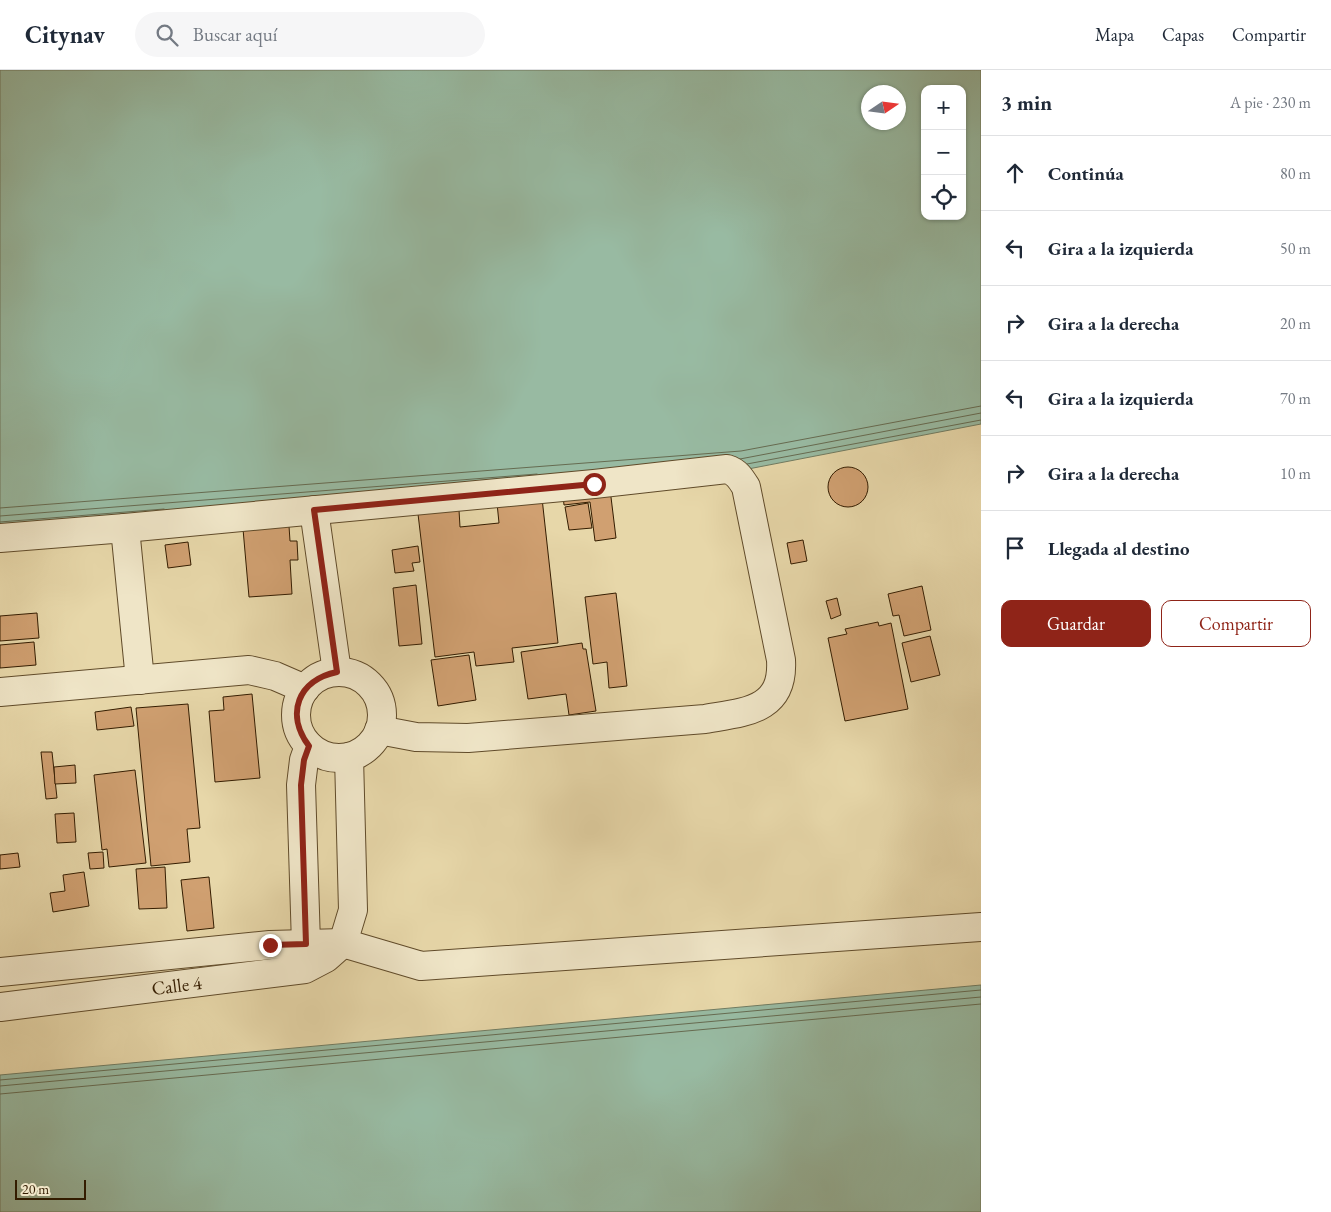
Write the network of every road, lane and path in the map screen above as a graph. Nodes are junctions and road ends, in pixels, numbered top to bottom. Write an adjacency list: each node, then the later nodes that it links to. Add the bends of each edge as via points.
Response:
1 (314, 510): 2 (lane); 4 (lane); 8 (lane, via 727,469 734,471 746,487 782,674 779,688 759,706 705,719 468,738 416,737)
2 (125, 528): 3 (lane); 5 (lane)
3 (0, 538)
4 (337, 672): 6 (lane, via 324,674); 8 (lane, via 360,677 370,685 382,706)
5 (140, 680): 6 (lane, via 249,670 275,676); 7 (lane)
6 (305, 689): 9 (lane, via 296,712 301,735)
7 (0, 692)
8 (380, 730): 10 (lane, via 368,748)
9 (309, 746): 10 (lane, via 327,756); 13 (lane, via 301,785)
10 (349, 757): 12 (lane, via 353,910)
11 (981, 927): 12 (lane, via 421,966)
12 (343, 943): 13 (lane); 15 (lane, Calle 4, via 326,958 304,969)
13 (306, 944): 14 (lane)
14 (0, 972)
15 (0, 1007)

